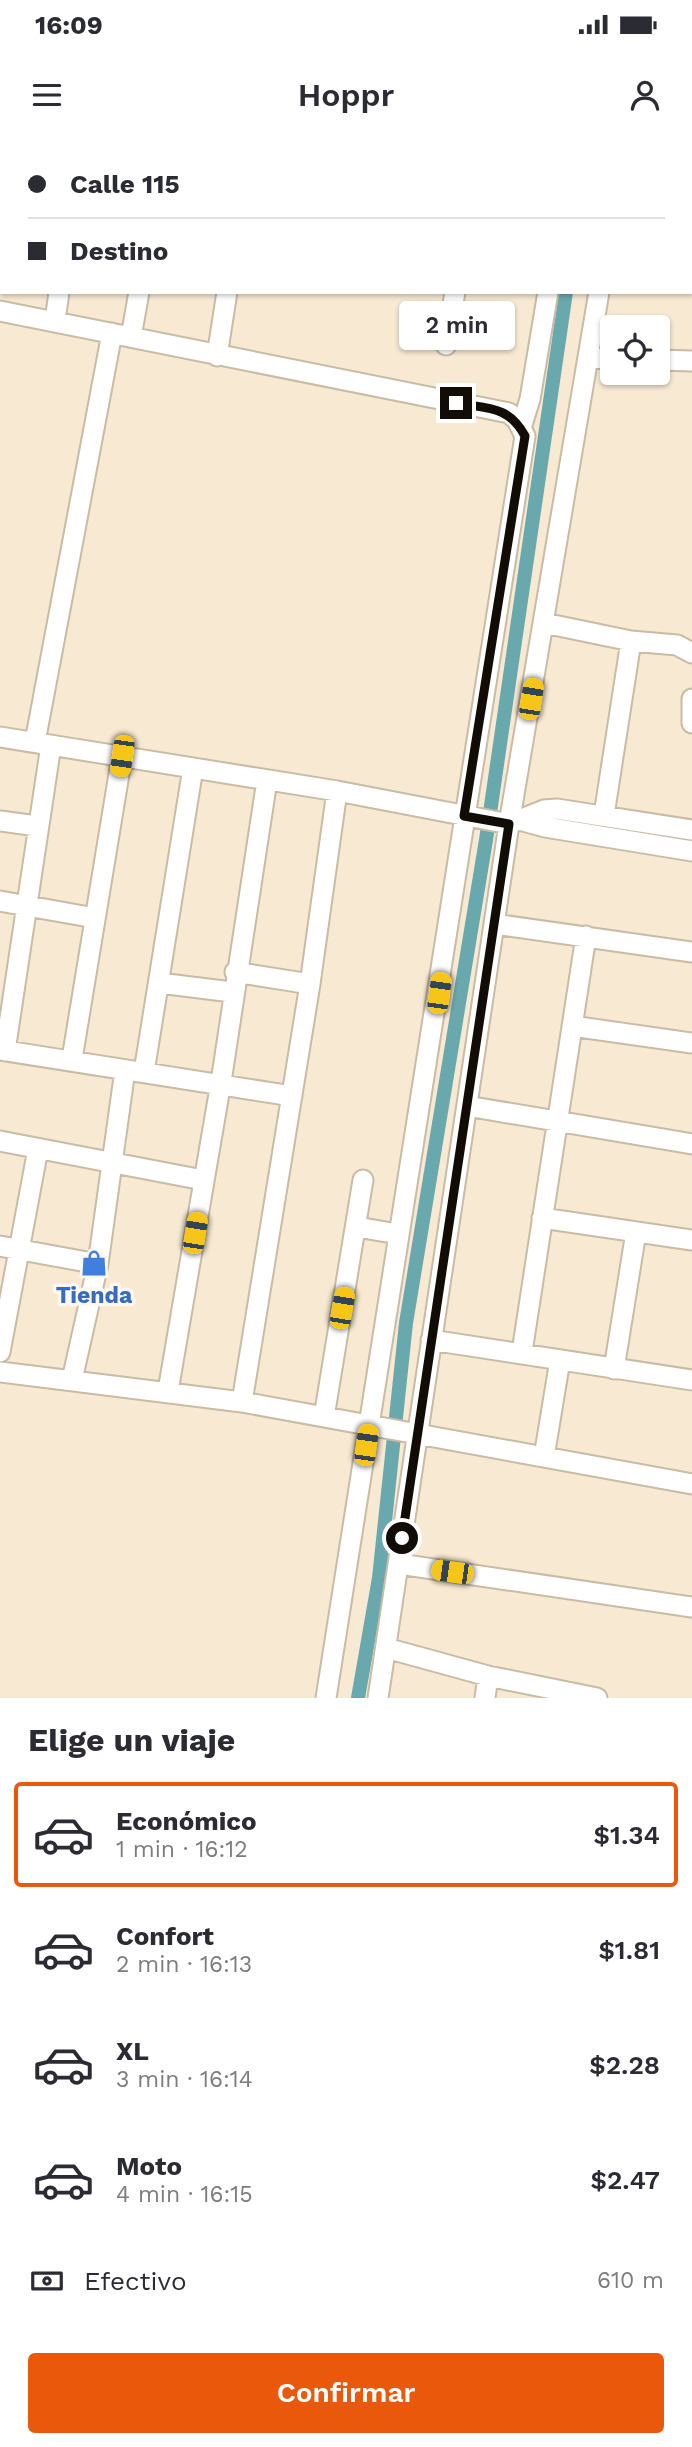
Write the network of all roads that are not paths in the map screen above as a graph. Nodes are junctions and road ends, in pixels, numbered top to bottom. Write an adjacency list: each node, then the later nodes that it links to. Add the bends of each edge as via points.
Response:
1 (59, 294): 8 (street)
2 (138, 294): 9 (street)
3 (227, 294): 11 (street)
4 (454, 294): 10 (street)
5 (548, 294): 16 (street)
6 (599, 294): 12 (street)
7 (0, 311): 8 (street)
8 (55, 321): 9 (street)
9 (122, 335): 11 (street); 23 (street)
10 (446, 345)
11 (217, 356): 16 (street, via 509,413)
12 (591, 358): 13 (street); 17 (street)
13 (600, 358)
14 (670, 360): 15 (street)
15 (692, 361)
16 (521, 428): 28 (street, via 525,443)
17 (544, 623): 18 (street); 31 (street)
18 (631, 641): 19 (street, via 677,645); 29 (street)
19 (692, 653)
20 (692, 699): 21 (street)
21 (692, 723)
22 (0, 737): 23 (street)
23 (43, 743): 24 (street); 32 (street)
24 (122, 756): 25 (street); 37 (street)
25 (193, 768): 26 (street); 42 (street)
26 (267, 780): 27 (street); 41 (street)
27 (337, 791): 28 (street); 43 (street)
28 (467, 816): 31 (street); 63 (street)
29 (604, 816): 31 (street, via 557,809); 33 (street)
30 (0, 821): 32 (street)
31 (512, 823): 34 (street); 38 (street)
32 (37, 825): 36 (street)
33 (692, 830)
34 (692, 851)
35 (0, 901): 36 (street)
36 (25, 904): 37 (street); 47 (street)
37 (95, 918): 48 (street)
38 (494, 924): 39 (street); 52 (street)
39 (586, 936): 40 (street); 45 (street)
40 (692, 952)
41 (235, 972): 43 (street); 44 (street)
42 (159, 984): 44 (street); 49 (street)
43 (310, 984): 51 (street)
44 (232, 992): 50 (street)
45 (572, 1026): 46 (street); 53 (street)
46 (692, 1043)
47 (2, 1050): 48 (street)
48 (72, 1059): 49 (street)
49 (134, 1071): 50 (street); 57 (street)
50 (221, 1082): 51 (street); 58 (street)
51 (292, 1096): 76 (street)
52 (467, 1106): 53 (street); 67 (street)
53 (557, 1122): 55 (street); 60 (street)
54 (0, 1141): 56 (street)
55 (692, 1144)
56 (38, 1149): 57 (street); 65 (street)
57 (113, 1165): 58 (street); 66 (street)
58 (204, 1180): 75 (street)
59 (363, 1180): 61 (street)
60 (542, 1218): 62 (street); 69 (street)
61 (357, 1227): 63 (street); 77 (street)
62 (636, 1232): 64 (street); 71 (street)
63 (398, 1234): 78 (street)
64 (692, 1240)
65 (9, 1248): 66 (street); 68 (street)
66 (98, 1264): 73 (street)
67 (430, 1340): 69 (street); 79 (street)
68 (0, 1352)
69 (522, 1352): 70 (street)
70 (560, 1360): 71 (street); 80 (street)
71 (614, 1368): 74 (street)
72 (0, 1372): 73 (street)
73 (72, 1380): 75 (street)
74 (692, 1380)
75 (168, 1391): 76 (street)
76 (242, 1402): 77 (street)
77 (324, 1417): 78 (street)
78 (372, 1425): 79 (street); 87 (street)
79 (410, 1432): 80 (street); 82 (street)
80 (544, 1457): 81 (street)
81 (692, 1484)
82 (399, 1564): 83 (street); 84 (street)
83 (692, 1607)
84 (386, 1648): 85 (street); 88 (street)
85 (488, 1676): 86 (street); 89 (street)
86 (584, 1697)
87 (326, 1698)
88 (378, 1698)
89 (485, 1698)

